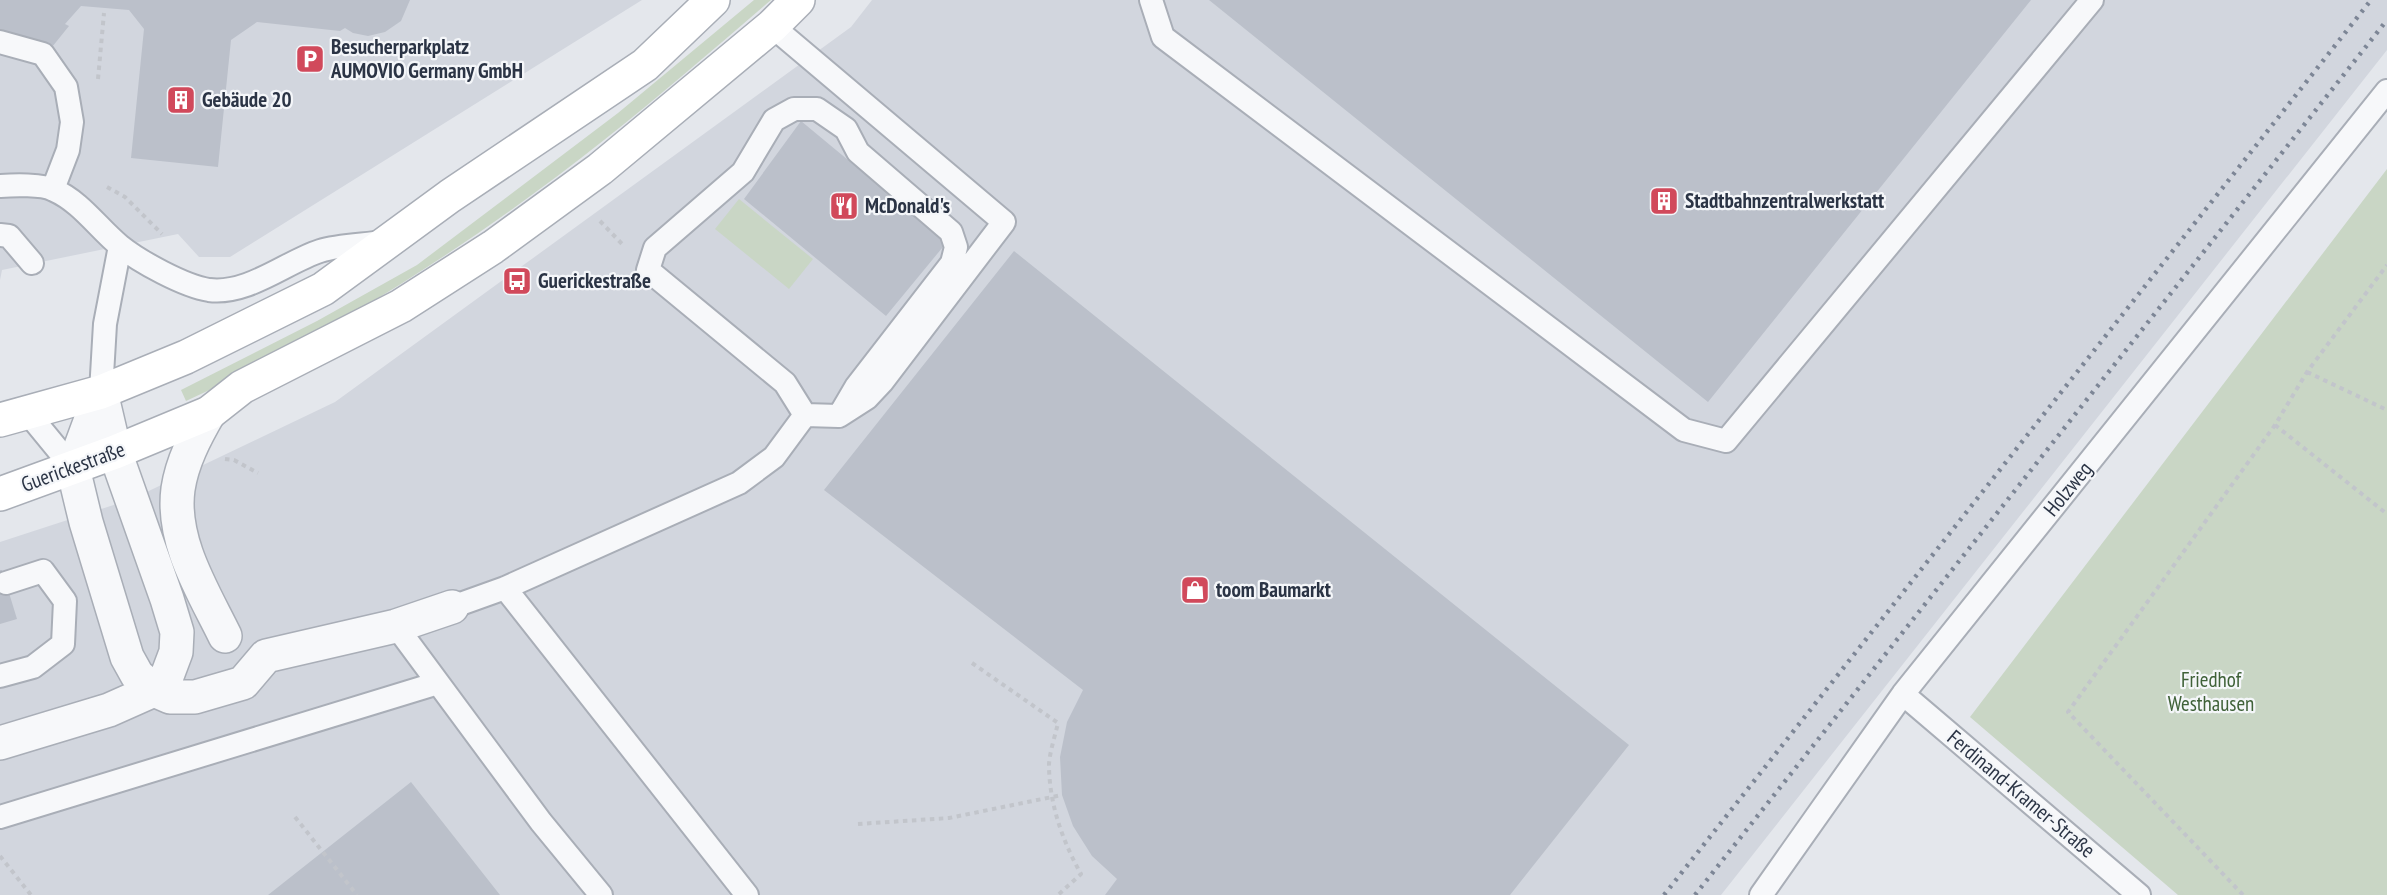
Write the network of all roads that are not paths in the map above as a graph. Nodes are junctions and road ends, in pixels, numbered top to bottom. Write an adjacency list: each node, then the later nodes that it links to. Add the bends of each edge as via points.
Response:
1 (713, 0): 11 (main road, via 645,65)
2 (798, 0): 5 (main road, Guerickestraße)
3 (1151, 0): 4 (lane, via 1163,37 1684,430 1726,441)
4 (2091, 0)
5 (772, 26): 15 (main road, Guerickestraße, via 600,169 493,247 401,306 242,387); 18 (lane, via 1004,222 882,382 867,398)
6 (0, 42): 9 (lane, via 44,54 66,87 72,122 68,150)
7 (2387, 91): 32 (lane, Holzweg)
8 (0, 186): 9 (lane)
9 (53, 189): 12 (lane, via 89,214)
10 (0, 235): 13 (lane, via 9,236)
11 (387, 241): 12 (lane, via 320,251 272,275 212,290 186,285); 14 (main road, via 323,289 186,357)
12 (120, 246): 14 (lane, via 105,324)
13 (32, 262)
14 (101, 392): 17 (main road); 19 (street); 20 (street)
15 (208, 413): 19 (main road, Guerickestraße); 27 (street, via 191,445 178,490 180,531 191,568)
16 (805, 415): 18 (lane); 18 (lane, via 785,383 648,270 655,248 743,172 774,120 794,109 818,109 846,129 858,152 951,232 956,247 952,263 856,387); 23 (lane, via 774,457 739,483)
17 (14, 416): 20 (lane)
18 (839, 416)
19 (115, 452): 20 (main road, Guerickestraße); 24 (street)
20 (73, 468): 21 (main road, Guerickestraße); 31 (street, via 128,657 137,675)
21 (0, 494)
22 (6, 583): 29 (lane, via 43,571 65,601 63,644 33,667)
23 (505, 588): 25 (lane); 36 (lane)
24 (167, 599): 27 (street, via 189,627); 31 (street, via 177,632 176,652 167,676)
25 (452, 607): 26 (street)
26 (396, 626): 28 (street); 30 (lane)
27 (225, 636): 28 (street)
28 (266, 656): 31 (street, via 243,683 195,697 170,697)
29 (0, 676)
30 (438, 683): 34 (lane); 35 (lane, via 541,822)
31 (154, 690): 33 (street, via 109,710)
32 (1903, 694): 37 (lane, Holzweg); 38 (lane, Ferdinand-Kramer-Straße)
33 (0, 743)
34 (0, 817)
35 (601, 895)
36 (747, 895)
37 (1761, 895)
38 (2139, 895)

